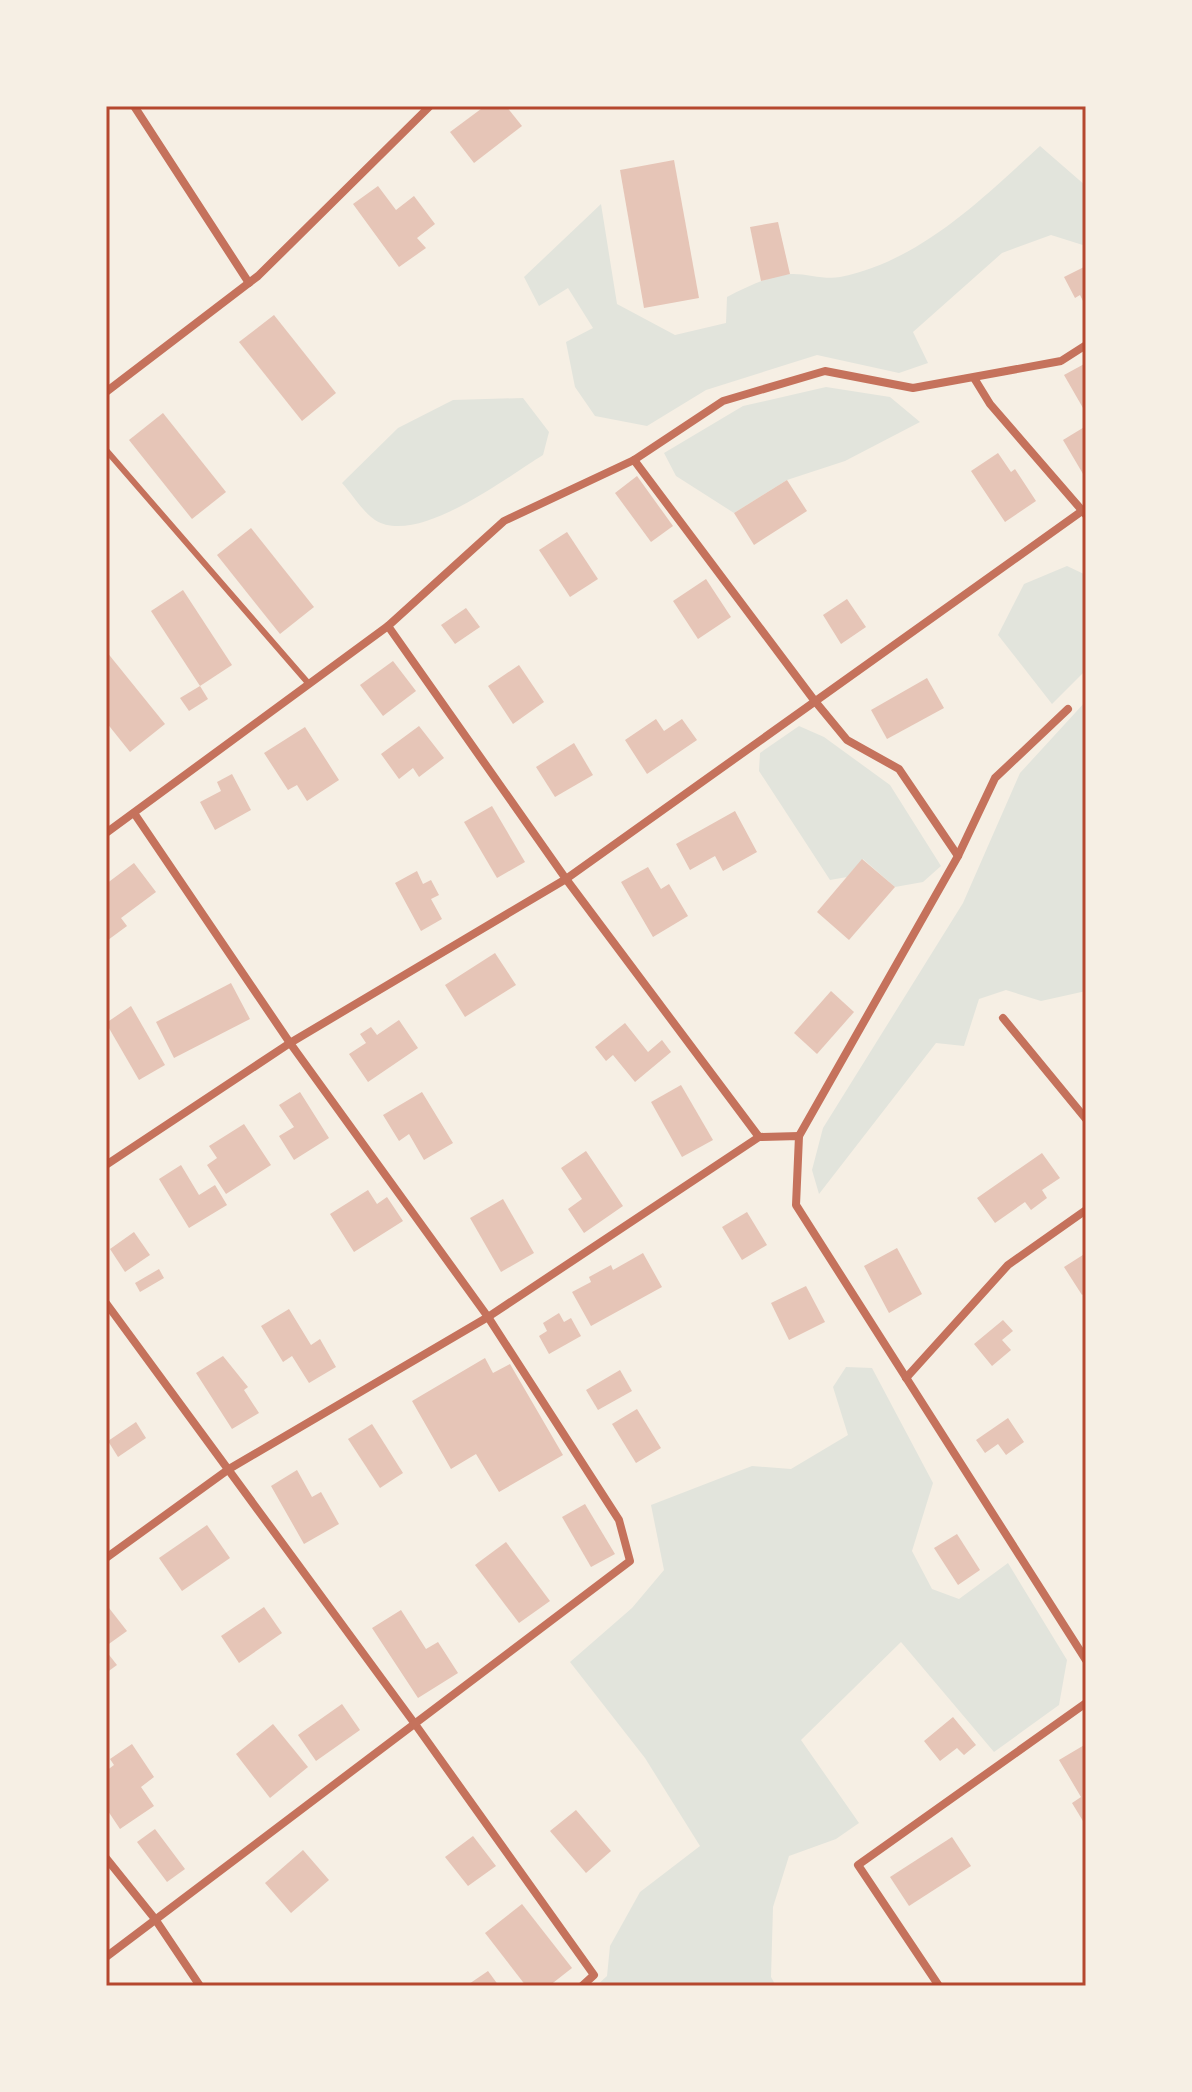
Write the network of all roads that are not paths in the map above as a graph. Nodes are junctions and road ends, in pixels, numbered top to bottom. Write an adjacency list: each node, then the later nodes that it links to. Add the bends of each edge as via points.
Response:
1 (134, 106): 3 (street)
2 (430, 106): 3 (street)
3 (249, 283): 6 (street)
4 (1086, 345): 5 (street, via 1061,361)
5 (974, 378): 8 (street, via 913,388 825,371 723,401); 9 (street, via 990,404)
6 (106, 392)
7 (106, 450): 11 (lane)
8 (634, 460): 10 (street, via 504,521); 12 (street)
9 (1084, 513): 12 (street)
10 (388, 626): 11 (street); 17 (street)
11 (309, 684): 14 (street)
12 (814, 700): 16 (street, via 847,740 899,769); 17 (street)
13 (1068, 709): 16 (street, via 995,778)
14 (134, 813): 15 (street); 19 (street)
15 (106, 833)
16 (958, 856): 21 (street)
17 (566, 879): 19 (street); 22 (street)
18 (1003, 1018): 20 (street)
19 (290, 1043): 23 (street); 26 (street)
20 (1086, 1119)
21 (799, 1136): 22 (street); 27 (street, via 796,1205)
22 (759, 1137): 26 (street)
23 (106, 1165)
24 (1086, 1210): 27 (street, via 1008,1265)
25 (106, 1303): 28 (street)
26 (488, 1317): 28 (street); 32 (street, via 619,1520 630,1561)
27 (906, 1378): 30 (street)
28 (229, 1469): 29 (street); 32 (street)
29 (106, 1558)
30 (1086, 1660)
31 (1086, 1703): 38 (street, via 858,1865)
32 (415, 1724): 34 (street); 37 (street, via 594,1975)
33 (106, 1858): 34 (street)
34 (155, 1919): 35 (street); 36 (street)
35 (106, 1957)
36 (200, 1986)
37 (582, 1986)
38 (939, 1986)

